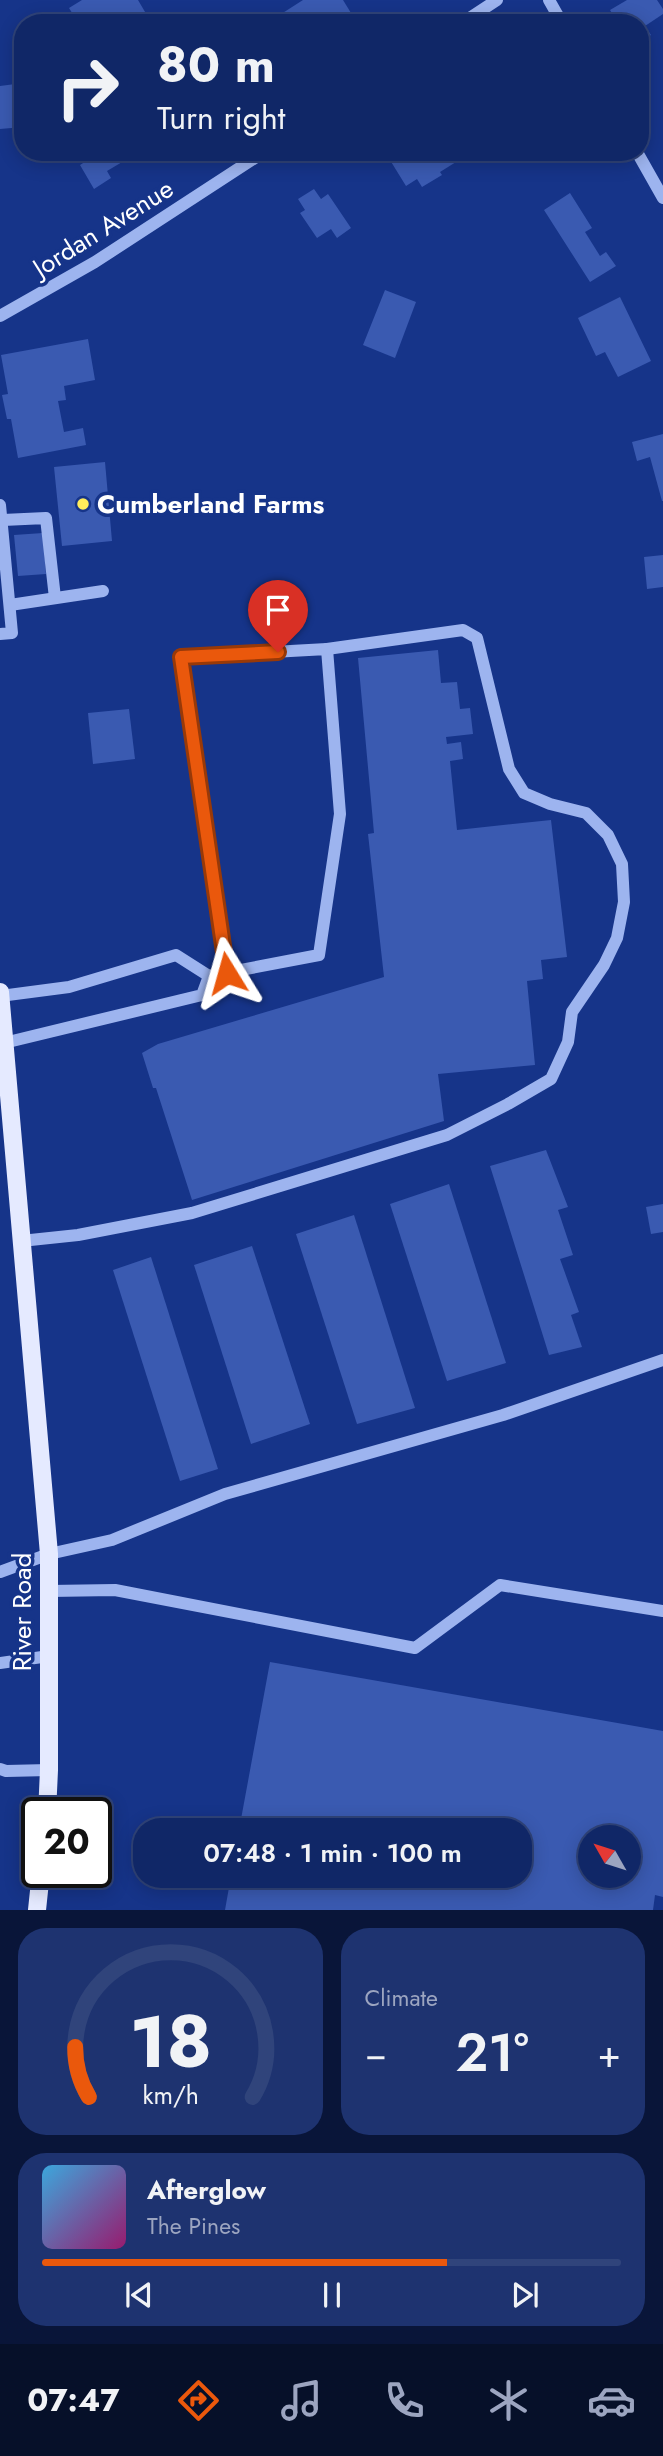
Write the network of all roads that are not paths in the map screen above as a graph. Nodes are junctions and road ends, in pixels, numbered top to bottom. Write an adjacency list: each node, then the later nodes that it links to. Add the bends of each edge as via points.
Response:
1 (497, 0): 2 (street)
2 (476, 14)
3 (250, 161): 6 (street, Jordan Avenue, via 95,262)
4 (641, 161): 5 (street)
5 (663, 198)
6 (0, 316)
7 (0, 505): 8 (street)
8 (3, 520): 10 (street, via 46,518); 11 (street)
9 (103, 591): 10 (street)
10 (55, 598): 11 (street)
11 (10, 605): 12 (street, via 12,633)
12 (0, 634)
13 (327, 649): 14 (street, via 340,814 319,955); 14 (street, via 181,657); 19 (street, via 463,630 477,638 509,769 524,793 586,813 608,835 622,864 624,902 617,937 572,1012 568,1042 551,1079 447,1135 205,1209 78,1235)
14 (227, 973): 15 (street)
15 (209, 976): 16 (street, via 176,955 69,987); 17 (street, via 202,995)
16 (0, 994): 17 (main road, River Road)
17 (4, 1043): 18 (main road, River Road)
18 (5, 1098): 19 (main road, River Road)
19 (21, 1241): 21 (main road, River Road)
20 (663, 1360): 21 (street, via 503,1415 225,1494 112,1540)
21 (49, 1554): 22 (street); 23 (main road, River Road)
22 (0, 1572)
23 (49, 1591): 24 (street, via 115,1590 415,1648 500,1585); 25 (main road, River Road)
24 (663, 1611)
25 (49, 1656): 26 (street); 28 (main road, River Road)
26 (0, 1663)
27 (0, 1769): 28 (street)
28 (49, 1770): 29 (main road, River Road)
29 (48, 1797)
30 (39, 1888): 31 (main road)
31 (37, 1910)

